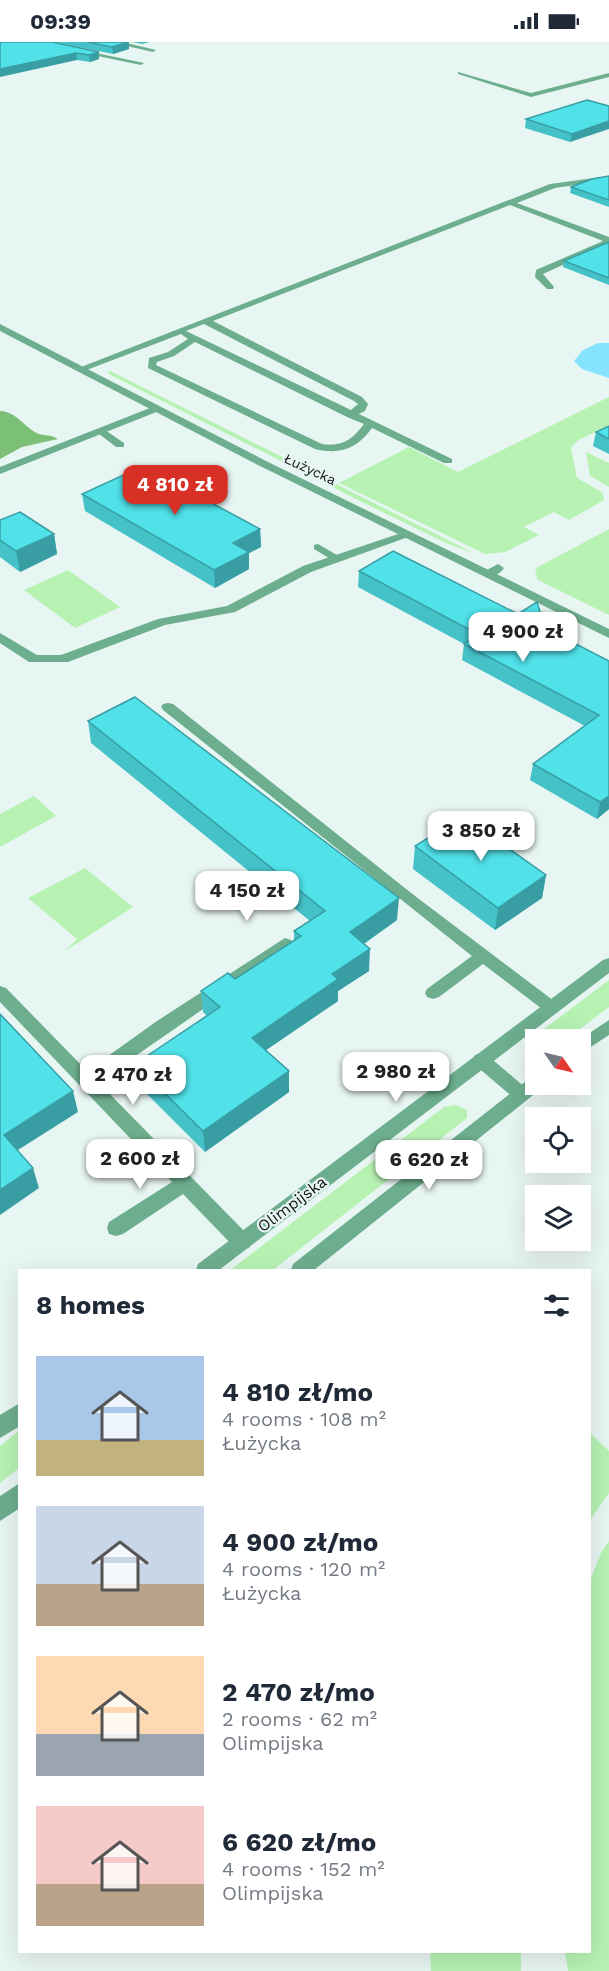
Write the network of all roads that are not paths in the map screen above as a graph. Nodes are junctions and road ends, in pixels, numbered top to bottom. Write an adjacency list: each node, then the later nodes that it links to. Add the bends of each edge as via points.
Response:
1 (33, 42): 4 (street)
2 (112, 42): 3 (street)
3 (153, 50)
4 (141, 63)
5 (460, 73): 6 (street, via 531,95)
6 (609, 75)
7 (609, 178): 8 (street, via 554,186)
8 (511, 203): 9 (street); 11 (street)
9 (609, 240): 10 (street, via 539,272)
10 (550, 287)
11 (205, 321): 13 (street); 17 (street, via 358,399 363,404 361,409)
12 (0, 327): 15 (street, Łużycka)
13 (179, 331): 14 (street); 15 (street)
14 (194, 339): 17 (street); 18 (street, via 171,354 152,360 151,366 319,447 336,450 358,441)
15 (81, 369): 16 (street, Łużycka)
16 (155, 409): 19 (street); 23 (street, Łużycka)
17 (351, 414): 18 (street)
18 (370, 423): 21 (street)
19 (102, 431): 20 (street); 22 (street)
20 (120, 445)
21 (448, 461)
22 (0, 471)
23 (407, 534): 25 (street); 26 (street, Łużycka, via 494,571)
24 (318, 548): 25 (street)
25 (336, 558): 27 (street, via 231,609 162,622 63,659 34,658)
26 (609, 634)
27 (0, 637)
28 (168, 707): 30 (street)
29 (285, 944): 38 (street)
30 (483, 956): 33 (street); 34 (street)
31 (609, 964): 34 (street, Olimpijska)
32 (0, 992): 38 (street)
33 (434, 993)
34 (552, 1008): 37 (street, Olimpijska)
35 (609, 1026): 36 (street)
36 (591, 1040)
37 (481, 1060): 39 (street); 43 (street, Olimpijska)
38 (86, 1081): 41 (street)
39 (525, 1086)
40 (525, 1090): 45 (street)
41 (183, 1184): 42 (street); 43 (street)
42 (116, 1228)
43 (242, 1242): 44 (street, Olimpijska)
44 (206, 1269)
45 (301, 1269)
46 (18, 1414): 47 (street)
47 (0, 1428)
48 (18, 1496): 49 (street)
49 (0, 1509)

